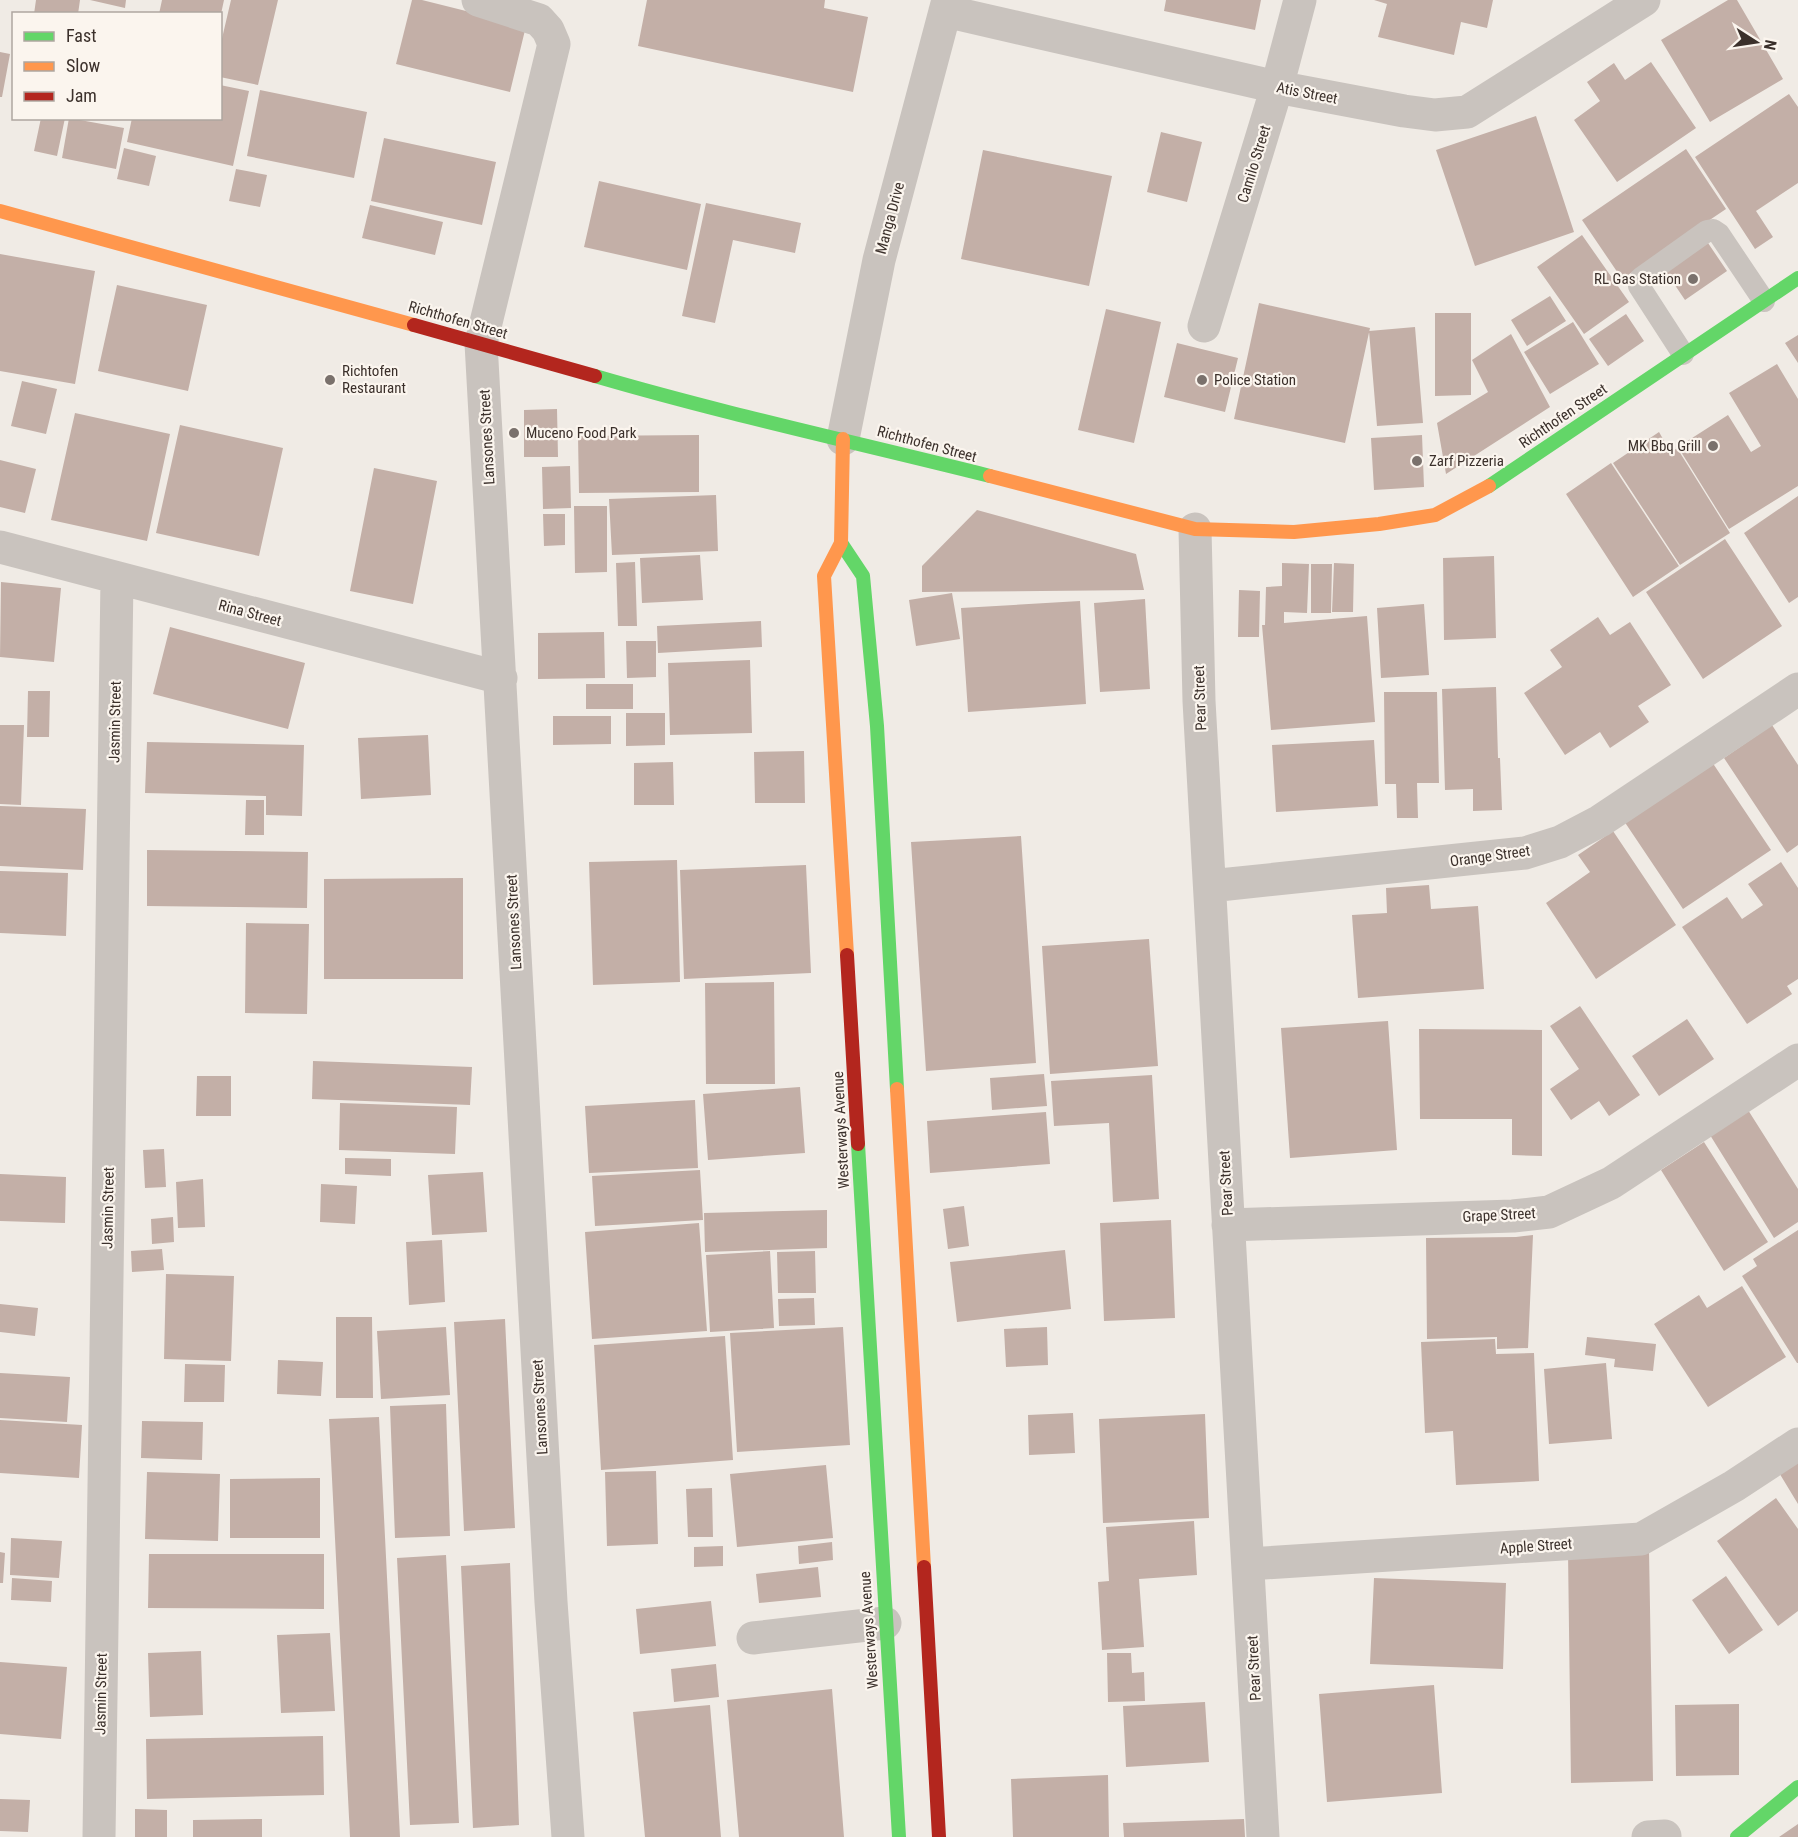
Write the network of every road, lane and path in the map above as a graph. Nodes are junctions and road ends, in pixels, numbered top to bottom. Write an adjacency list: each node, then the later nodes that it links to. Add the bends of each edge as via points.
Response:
1 (478, 0): 10 (street, Lansones Street, via 539,20 554,44)
2 (1300, 0): 5 (street, Camilo Street)
3 (1644, 0): 5 (street, Atis Street, via 1467,112 1435,115 1404,111)
4 (947, 6): 5 (street, Atis Street); 12 (street, Manga Drive, via 879,260)
5 (1277, 87): 9 (street, Camilo Street)
6 (0, 211): 10 (street, Richthofen Street)
7 (1798, 278): 8 (street, Richthofen Street)
8 (1764, 301): 11 (street, Richthofen Street); 11 (lane, via 1719,234 1707,231 1641,278 1639,286)
9 (1204, 326)
10 (481, 343): 12 (street, Richthofen Street, via 681,401); 17 (street, Lansones Street)
11 (1683, 354): 13 (street, Richthofen Street, via 1484,490 1435,515 1294,532)
12 (843, 439): 13 (street, Richthofen Street); 14 (street, Westerways Avenue)
13 (1195, 529): 19 (street, Pear Street)
14 (841, 543): 24 (street, Westerways Avenue, via 824,576 842,768 883,1490); 30 (street, via 863,576 931,1765)
15 (0, 547): 16 (street, Rina Street)
16 (117, 578): 17 (street, Rina Street); 27 (street, Jasmin Street)
17 (501, 678): 28 (street, Lansones Street, via 551,1602)
18 (1798, 689): 19 (street, Orange Street, via 1600,821 1560,842 1525,853)
19 (1209, 886): 21 (street, Pear Street)
20 (1798, 1060): 21 (street, Grape Street, via 1611,1183 1549,1212)
21 (1228, 1225): 23 (street, Pear Street)
22 (1798, 1444): 23 (street, Apple Street, via 1641,1539)
23 (1248, 1564): 31 (street, Pear Street)
24 (885, 1623): 25 (street); 29 (street, Westerways Avenue, via 901,1767)
25 (753, 1638)
26 (1798, 1787): 32 (street)
27 (99, 1837)
28 (568, 1837)
29 (898, 1837)
30 (939, 1837)
31 (1263, 1837)
32 (1737, 1837)

